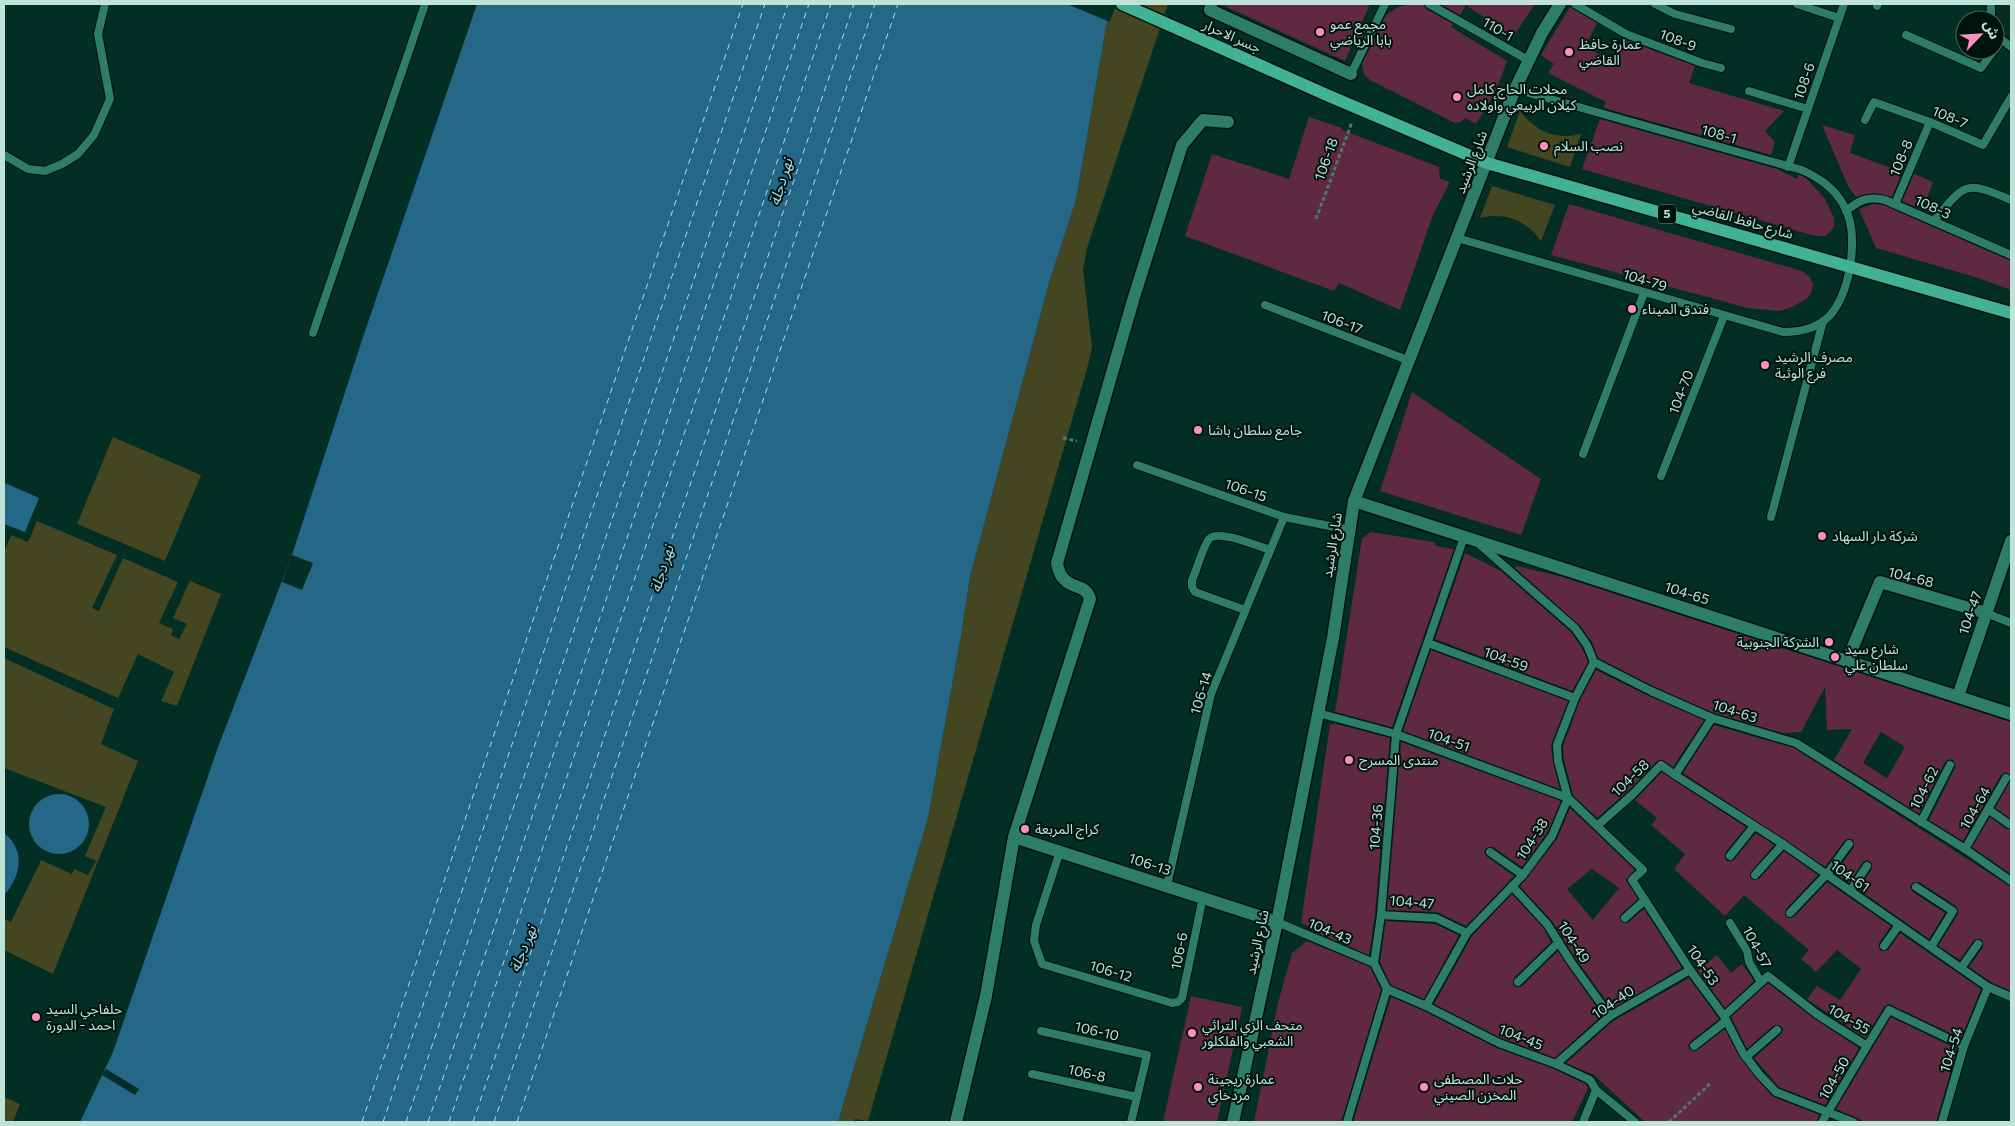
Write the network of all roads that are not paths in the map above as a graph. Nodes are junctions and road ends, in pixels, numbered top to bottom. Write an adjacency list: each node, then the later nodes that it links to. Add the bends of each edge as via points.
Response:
1 (105, 4): 29 (lane, via 98,34 110,99 94,135 78,154 45,171 28,169)
2 (425, 4): 44 (lane)
3 (1122, 4): 23 (main road, جسر الاحرار)
4 (1212, 4): 20 (street, via 1210,10)
5 (1385, 4): 20 (lane)
6 (1429, 4): 16 (lane, 110-1)
7 (1560, 4): 16 (street, شارع الرشيد)
8 (1575, 4): 19 (lane, 108-9, via 1626,34)
9 (1655, 4): 13 (lane, via 1675,14)
10 (1797, 4): 12 (lane)
11 (1844, 4): 12 (lane, 108-6)
12 (1839, 18): 25 (lane, 108-6)
13 (1731, 29)
14 (1906, 35): 15 (lane)
15 (1955, 57)
16 (1528, 60): 21 (street, شارع الرشيد)
17 (1963, 60): 18 (lane, via 1981,68)
18 (1986, 60)
19 (1721, 68)
20 (1351, 74)
21 (1515, 90): 30 (street, شارع الرشيد); 31 (lane, 108-1)
22 (1749, 91): 25 (lane)
23 (1329, 96): 30 (main road, شارع حافظ القاضي / 5)
24 (2011, 97): 28 (lane, 108-7, via 1984,145)
25 (1808, 109): 31 (lane, 108-6)
26 (1865, 120): 28 (lane, 108-7, via 1874,102)
27 (1228, 122): 77 (street, via 1203,120 1182,144 1134,296 1056,563 1066,581 1084,588 1090,599)
28 (1930, 122): 33 (lane, 108-8)
29 (4, 155)
30 (1487, 163): 36 (street, شارع الرشيد); 38 (main road, شارع حافظ القاضي / 5)
31 (1788, 167): 34 (lane, 108-1, via 1826,184)
32 (2011, 200): 35 (lane, via 1973,187 1957,193)
33 (1895, 204): 34 (lane, 108-3, via 1880,198 1867,198); 35 (lane, 108-3)
34 (1846, 211): 38 (lane, 108-1, via 1853,237)
35 (1934, 221): 37 (lane, 108-3)
36 (1457, 238): 39 (lane, 104-79); 45 (street, شارع الرشيد)
37 (2011, 255)
38 (1849, 266): 41 (main road, شارع حافظ القاضي / 5); 43 (lane, 104-79, via 1838,303)
39 (1644, 293): 42 (lane, 104-79); 46 (lane)
40 (1265, 305): 45 (lane, 106-17)
41 (2011, 313)
42 (1724, 316): 43 (lane, 104-79, via 1783,332 1804,330); 48 (lane, 104-70)
43 (1823, 321): 51 (lane)
44 (313, 333)
45 (1410, 362): 49 (street, شارع الرشيد)
46 (1583, 454)
47 (1137, 465): 50 (lane, 106-15)
48 (1661, 476)
49 (1354, 501): 52 (street, شارع الرشيد); 53 (street, 104-65)
50 (1284, 517): 52 (lane, 106-15); 55 (lane, 106-14)
51 (1771, 517)
52 (1350, 530): 64 (street, شارع الرشيد)
53 (1469, 538): 59 (lane, 104-36); 60 (street, 104-65); 61 (lane, via 1575,628)
54 (2010, 549): 57 (street, 104-47)
55 (1270, 550): 56 (lane, 106-14); 56 (lane, via 1224,535 1209,539 1192,587 1195,592)
56 (1245, 610): 89 (lane, 106-14, via 1211,694)
57 (1986, 613): 58 (lane); 60 (street, 104-68, via 1880,582); 62 (street, 104-47)
58 (2011, 622)
59 (1428, 644): 63 (lane, 104-59); 67 (lane, 104-36)
60 (1847, 661): 62 (street, 104-65)
61 (1594, 662): 63 (lane); 66 (lane, 104-63)
62 (1958, 696): 65 (street, 104-65)
63 (1575, 698): 71 (lane, via 1557,745)
64 (1318, 713): 67 (lane, 104-51); 98 (street, شارع الرشيد)
65 (2011, 714)
66 (1712, 718): 69 (lane); 73 (lane, 104-63, via 1796,743)
67 (1396, 734): 71 (lane, 104-51); 96 (lane, 104-36)
68 (1950, 765): 73 (lane, 104-62)
69 (1675, 775): 75 (lane, 104-58, via 1661,765); 76 (lane, 104-61)
70 (2006, 778): 72 (lane, 104-64)
71 (1568, 798): 75 (lane, 104-53); 86 (lane, 104-38, via 1552,836)
72 (1989, 810): 74 (lane); 80 (lane, 104-64)
73 (1921, 822): 80 (lane, 104-63)
74 (2009, 824)
75 (1598, 825): 94 (lane, 104-53, via 1643,870 1632,880)
76 (1754, 826): 78 (lane, 104-61); 83 (lane)
77 (1014, 837): 81 (street, 106-13); 129 (street, via 986,996)
78 (1784, 844): 85 (lane, 104-61); 87 (lane)
79 (1848, 844): 85 (lane)
80 (1966, 849): 88 (lane, 104-63)
81 (1060, 851): 89 (street, 106-13); 114 (lane, 106-12, via 1036,925 1034,941 1042,964)
82 (1490, 852): 86 (lane)
83 (1730, 856)
84 (1867, 866): 92 (lane)
85 (1826, 874): 92 (lane, 104-61); 95 (lane)
86 (1523, 875): 90 (lane, 104-38)
87 (1755, 875)
88 (2011, 881)
89 (1167, 885): 93 (street, 106-13)
90 (1512, 886): 101 (lane, 104-38); 102 (lane, 104-49)
91 (1916, 887): 105 (lane, via 1952,911)
92 (1850, 891): 100 (lane, 104-61)
93 (1203, 897): 98 (street, 106-13); 114 (lane, 106-6, via 1182,998)
94 (1645, 900): 97 (lane); 108 (lane, 104-53)
95 (1790, 913)
96 (1381, 914): 101 (lane, 104-47, via 1436,918); 106 (lane, 104-36)
97 (1625, 918)
98 (1277, 922): 106 (lane, 104-43); 131 (street, شارع الرشيد)
99 (1730, 923): 110 (lane, 104-57)
100 (1899, 925): 104 (lane); 105 (lane, 104-61)
101 (1467, 933): 115 (lane, 104-38)
102 (1559, 942): 109 (lane); 116 (lane, 104-49)
103 (1978, 944): 107 (lane)
104 (1884, 946)
105 (1931, 947): 107 (lane, 104-61)
106 (1374, 963): 112 (lane)
107 (1960, 968): 111 (lane, 104-61)
108 (1690, 970): 116 (lane, 104-40); 117 (lane, 104-53)
109 (1518, 982)
110 (1761, 982): 117 (lane); 121 (lane, 104-55, via 1768,976 1818,1015)
111 (1988, 987): 113 (lane, 104-61); 122 (lane, 104-54)
112 (1386, 988): 115 (lane, 104-45); 132 (lane)
113 (2011, 998)
114 (1172, 1003)
115 (1426, 1006): 124 (lane, 104-45, via 1499,1043)
116 (1610, 1016): 124 (lane, 104-40)
117 (1725, 1018): 120 (lane); 123 (lane, 104-53)
118 (1777, 1030): 123 (lane)
119 (1041, 1031): 127 (lane, 106-10, via 1147,1055)
120 (1694, 1046)
121 (1867, 1046): 122 (lane, 104-55, via 1889,1010); 128 (lane, 104-50)
122 (1964, 1046): 137 (lane, 104-54)
123 (1746, 1057): 128 (lane, 104-53, via 1776,1092)
124 (1556, 1064): 126 (lane, 104-45, via 1590,1080)
125 (1032, 1074): 127 (lane, 106-8)
126 (1596, 1090): 133 (lane); 134 (lane, 104-45)
127 (1137, 1097): 130 (lane)
128 (1828, 1112): 135 (lane, 104-50); 136 (lane, 104-53)
129 (956, 1122)
130 (1131, 1122)
131 (1233, 1122)
132 (1347, 1122)
133 (1583, 1122)
134 (1635, 1122)
135 (1822, 1122)
136 (1853, 1122)
137 (1942, 1122)

